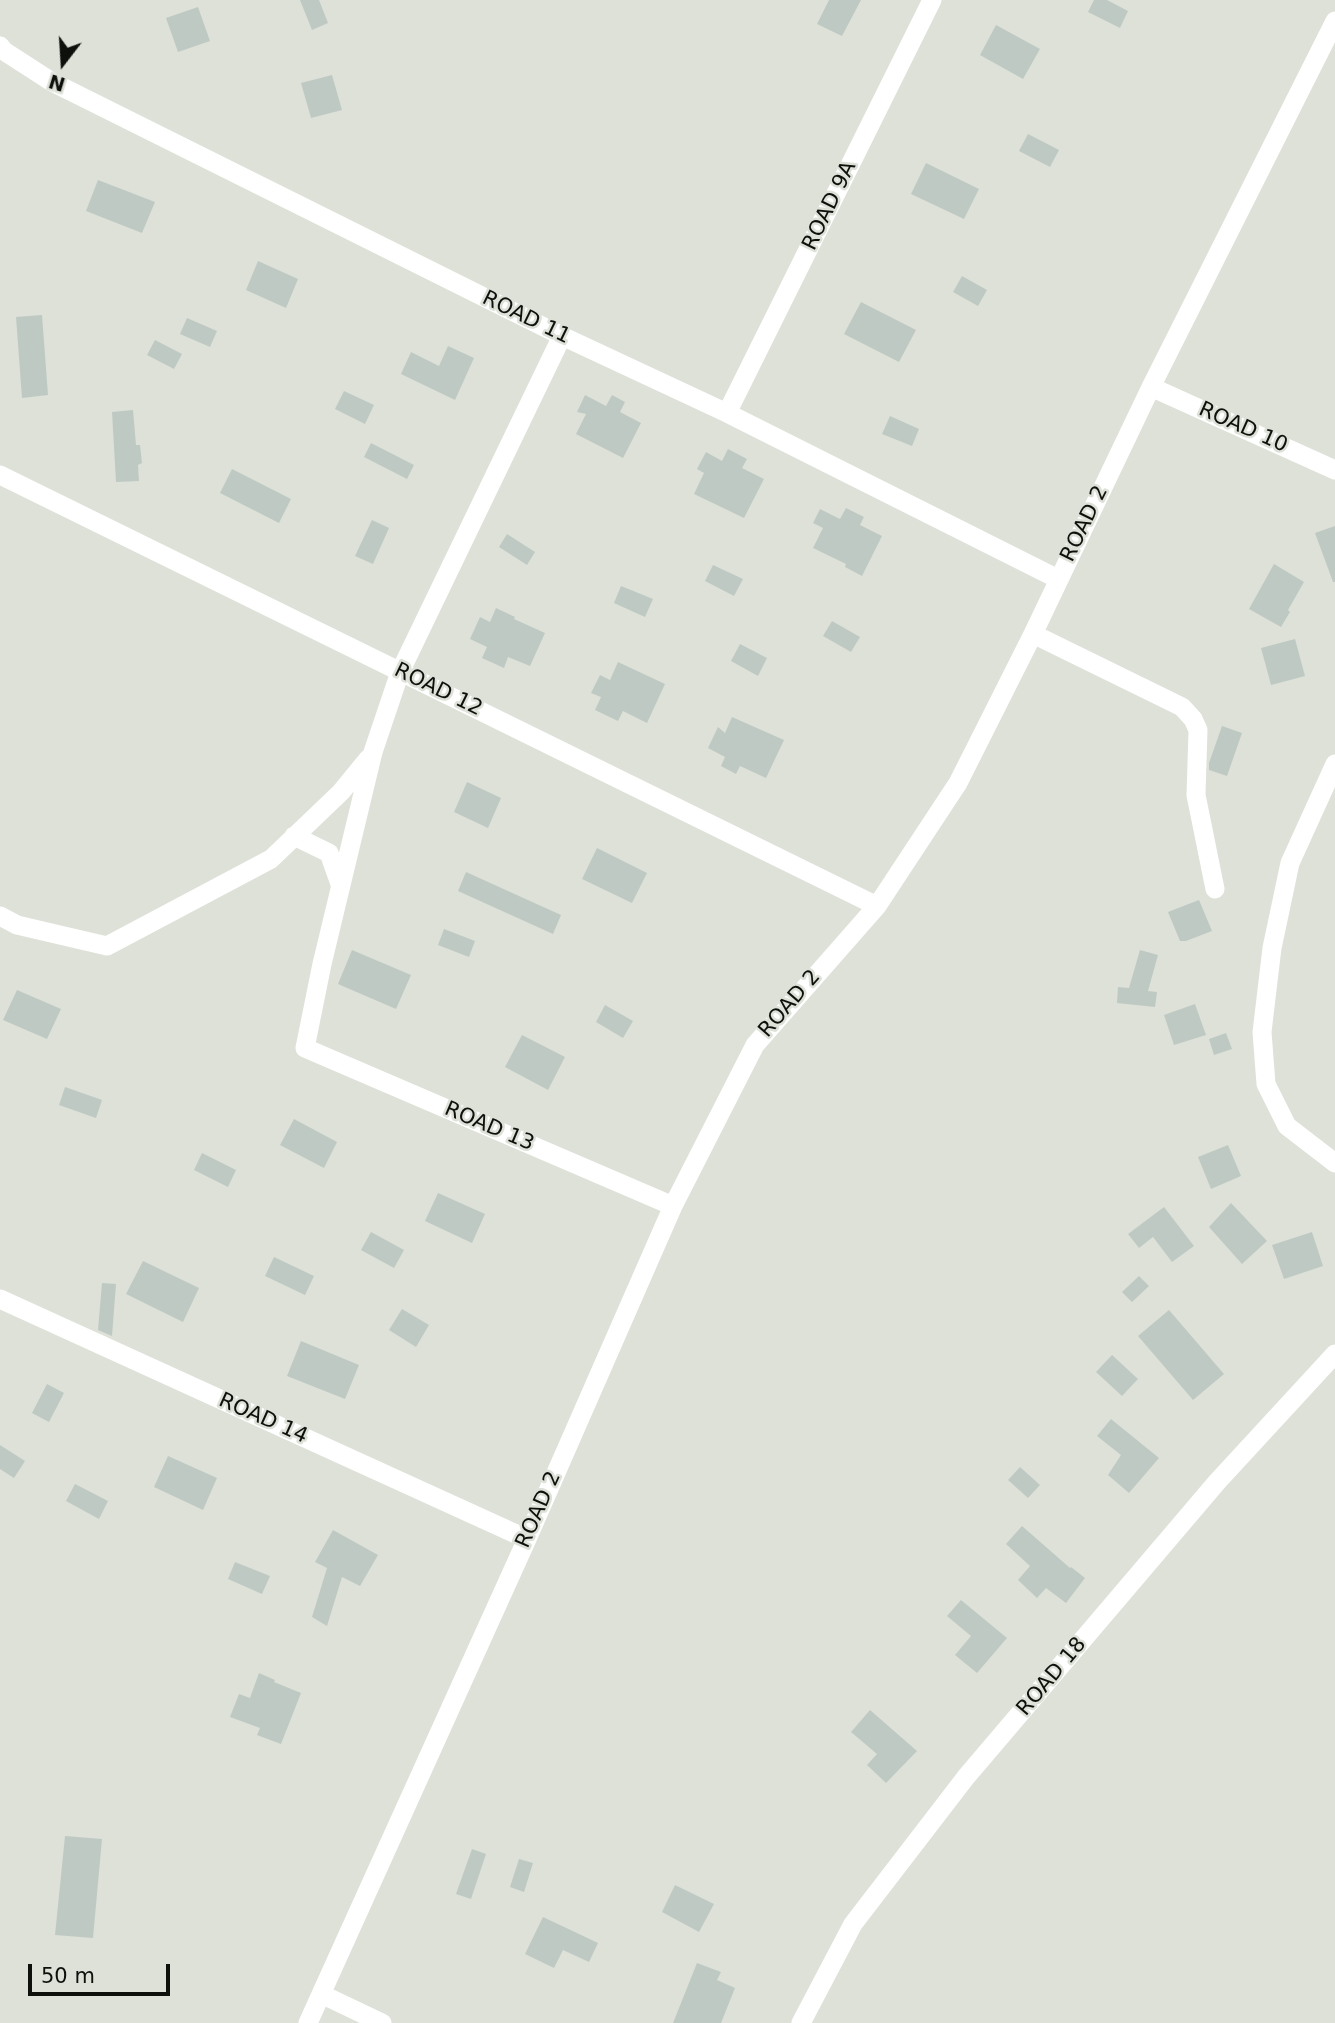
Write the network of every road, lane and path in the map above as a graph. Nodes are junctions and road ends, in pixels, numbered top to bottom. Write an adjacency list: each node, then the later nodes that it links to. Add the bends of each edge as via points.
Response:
1 (932, 0): 6 (street, ROAD 9A)
2 (1335, 20): 5 (street, ROAD 2)
3 (0, 46): 4 (street, ROAD 11, via 52,82)
4 (562, 336): 6 (street, ROAD 11); 11 (street)
5 (1151, 387): 7 (street, ROAD 10); 9 (street, ROAD 2)
6 (727, 413): 9 (street, ROAD 11)
7 (1335, 470)
8 (0, 475): 11 (street, ROAD 12)
9 (1058, 579): 10 (street, ROAD 2)
10 (1033, 634): 16 (street, via 1182,707 1193,719 1198,730 1196,795); 17 (street, ROAD 2, via 958,783)
11 (400, 672): 12 (street); 17 (street, ROAD 12)
12 (373, 752): 14 (street, via 341,792); 15 (street)
13 (1335, 764): 19 (street, via 1290,863 1272,948 1262,1032 1266,1084 1287,1126)
14 (294, 836): 15 (street, via 329,853); 18 (street, via 271,859 107,946 18,925)
15 (340, 886): 20 (street, ROAD 13, via 305,1048)
16 (1216, 889)
17 (877, 906): 20 (street, ROAD 2, via 755,1045)
18 (0, 916)
19 (1335, 1163)
20 (673, 1206): 23 (street, ROAD 2)
21 (0, 1299): 23 (street, ROAD 14)
22 (1335, 1354): 27 (street, ROAD 18, via 1217,1482 966,1777 853,1924)
23 (527, 1539): 24 (street, ROAD 2)
24 (321, 1994): 25 (street, ROAD 2); 26 (street)
25 (308, 2023)
26 (382, 2023)
27 (801, 2023)

